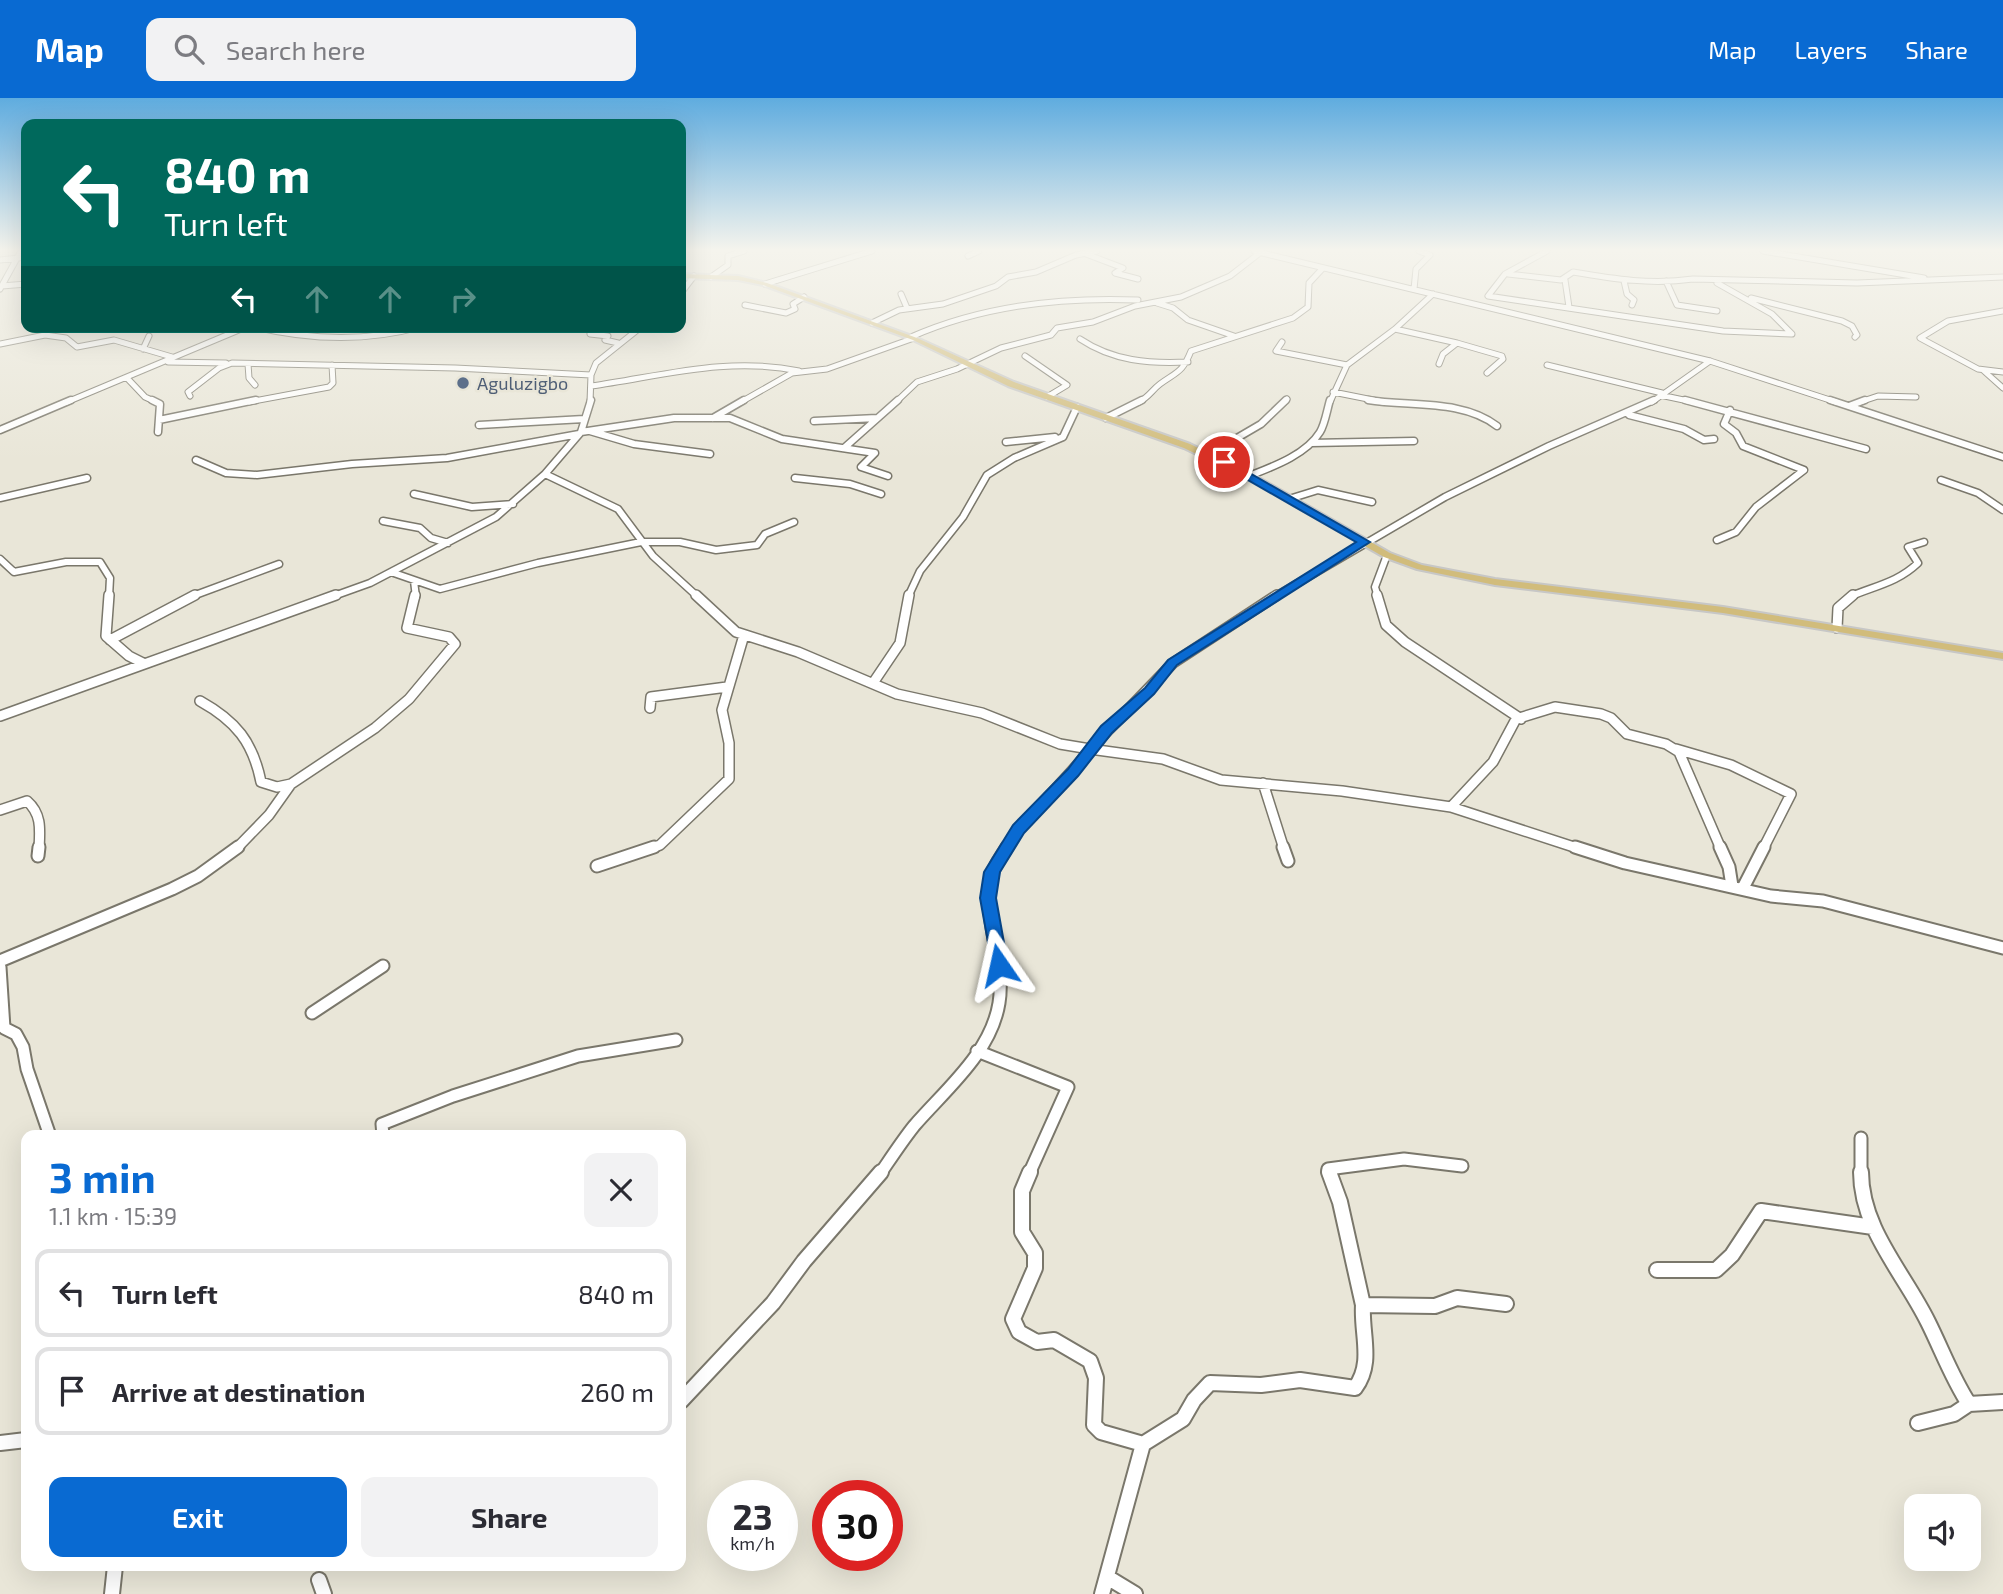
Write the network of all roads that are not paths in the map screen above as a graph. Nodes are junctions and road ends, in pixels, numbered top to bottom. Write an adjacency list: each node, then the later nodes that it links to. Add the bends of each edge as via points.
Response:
1 (867, 321): 13 (main road)
2 (878, 321): 13 (street)
3 (961, 321): 23 (street)
4 (1096, 321): 37 (street, via 1057,328 1051,335 1001,348)
5 (1190, 321): 21 (street)
6 (1286, 321): 21 (street)
7 (1404, 321): 14 (street)
8 (1544, 321): 33 (street)
9 (1658, 321): 10 (street, via 1723,331 1792,334)
10 (1781, 321)
11 (1841, 321): 22 (street, via 1852,326)
12 (1949, 321): 42 (street, via 1920,338)
13 (873, 323): 23 (main road)
14 (1395, 329): 26 (street); 40 (street)
15 (232, 333): 31 (street)
16 (291, 333): 17 (street, via 358,337)
17 (383, 333)
18 (592, 333): 28 (street)
19 (633, 333): 28 (street)
20 (149, 336): 29 (street)
21 (1234, 336): 34 (street, via 1191,351)
22 (1855, 337)
23 (913, 338): 37 (main road); 43 (street, via 835,367)
24 (1080, 339): 34 (street, via 1097,350 1145,365)
25 (1282, 342): 40 (street, via 1276,351)
26 (1457, 343): 38 (street); 45 (street, via 1502,356)
27 (0, 344): 29 (street, via 50,335 77,347 114,340)
28 (618, 344): 46 (street)
29 (144, 349): 31 (street)
30 (1025, 356): 54 (street, via 1066,385)
31 (173, 358): 32 (street)
32 (164, 361): 35 (street); 47 (street)
33 (1710, 361): 52 (street); 58 (street)
34 (1188, 362): 64 (street, via 1149,397)
35 (230, 363): 36 (street); 53 (street, via 215,369 202,386 188,392)
36 (248, 364): 39 (street); 48 (street)
37 (968, 364): 54 (main road); 63 (street, via 913,385)
38 (1439, 364)
39 (332, 365): 46 (street); 66 (street, via 329,387)
40 (1348, 365): 51 (street)
41 (1547, 365): 52 (street)
42 (1984, 370): 44 (street); 50 (street)
43 (799, 371): 49 (street, via 760,361 672,370); 62 (street)
44 (2003, 372)
45 (1487, 373)
46 (591, 375): 49 (street)
47 (127, 377): 66 (street, via 145,397 160,404); 71 (street)
48 (255, 385)
49 (591, 387): 65 (street)
50 (2003, 388)
51 (1333, 392): 70 (street, via 1371,401 1465,410); 79 (street, via 1321,430)
52 (1661, 394): 57 (street); 61 (street)
53 (190, 396)
54 (1046, 397): 59 (main road)
55 (1916, 397): 58 (street, via 1878,396)
56 (1287, 398): 83 (street, via 1261,424)
57 (1701, 403): 60 (street); 68 (street)
58 (1849, 406): 84 (street)
59 (1077, 407): 64 (main road); 75 (street)
60 (1730, 410): 68 (street); 81 (street)
61 (1629, 415): 76 (street, via 1684,429 1704,440); 105 (street, via 1549,446)
62 (712, 418): 72 (street); 80 (street, via 736,419 766,435)
63 (877, 418): 67 (street); 80 (street)
64 (1106, 418): 83 (main road)
65 (584, 419): 69 (street); 74 (street)
66 (159, 420): 73 (street)
67 (814, 421)
68 (1724, 424): 103 (street, via 1743,446 1804,470 1748,514 1740,529)
69 (479, 425)
70 (1497, 426)
71 (0, 430)
72 (590, 430): 74 (street); 82 (street, via 634,444)
73 (158, 432)
74 (580, 433): 85 (street, via 447,458 257,475 226,473); 87 (street)
75 (1063, 436): 78 (street); 118 (street, via 1005,463 975,489 965,514 915,581 905,605 905,627 898,646)
76 (1714, 439)
77 (1413, 441): 79 (street)
78 (1006, 442)
79 (1311, 443): 88 (street, via 1275,466)
80 (844, 448): 86 (street, via 875,453 861,467)
81 (1866, 449)
82 (710, 454)
83 (1208, 455): 88 (main road)
84 (2003, 457)
85 (196, 460)
86 (867, 469): 89 (street); 93 (street)
87 (545, 474): 99 (street); 104 (street, via 611,504)
88 (1249, 475): 97 (main road)
89 (888, 476)
90 (88, 478): 96 (street)
91 (795, 478): 93 (street)
92 (1941, 480): 100 (street, via 1978,493)
93 (850, 484): 95 (street)
94 (414, 494): 99 (street, via 472,507)
95 (881, 494)
96 (0, 498)
97 (1289, 499): 98 (street, via 1318,490); 105 (main road)
98 (1372, 502)
99 (513, 504): 107 (street)
100 (2003, 510)
101 (383, 521): 107 (street, via 420,528 431,538)
102 (794, 522): 104 (street, via 765,534 757,545 716,550 680,542)
103 (1717, 540)
104 (641, 542): 112 (street, via 538,563 454,587 429,587); 114 (street, via 720,619)
105 (1364, 542): 108 (main road); 125 (street, via 1172,663)
106 (1924, 542): 113 (street, via 1908,547 1918,563 1905,575 1847,596 1840,603)
107 (448, 543): 111 (street)
108 (1387, 555): 113 (main road, via 1465,578); 123 (street, via 1374,587 1386,625)
109 (0, 559): 115 (street, via 14,572 66,562 100,562 110,578 105,625)
110 (279, 564): 115 (street, via 187,598)
111 (391, 572): 112 (street); 117 (street)
112 (414, 581): 127 (street, via 416,601 407,628 449,637 455,644 395,713)
113 (1837, 628): 116 (main road)
114 (744, 635): 118 (street); 119 (street)
115 (110, 640): 117 (street)
116 (2003, 656)
117 (143, 663): 122 (street)
118 (873, 683): 125 (street)
119 (727, 687): 121 (street, via 652,697); 132 (street, via 722,710 731,761 724,785 660,845)
120 (200, 701): 127 (street, via 223,713 255,749 261,782 277,787)
121 (650, 708)
122 (0, 716)
123 (1521, 719): 124 (street, via 1555,707 1601,714 1627,734); 128 (street, via 1512,722 1493,762)
124 (1676, 749): 133 (street); 133 (street, via 1731,765 1791,794)
125 (1090, 750): 126 (street, via 1163,759 1221,780); 141 (street, via 1018,829 992,872 988,898 998,950 999,1004 990,1032)
126 (1264, 783): 128 (street); 131 (street)
127 (291, 784): 135 (street, via 251,836 218,864 148,901)
128 (1451, 807): 133 (street, via 1613,860)
129 (0, 810): 130 (street, via 27,801 35,806 40,817)
130 (38, 856)
131 (1288, 861)
132 (597, 866)
133 (1737, 887): 134 (street, via 1823,901)
134 (2003, 948)
135 (0, 961)
136 (383, 966): 138 (street)
137 (0, 967): 139 (street)
138 (312, 1013)
139 (1, 1029): 142 (street, via 16,1034 23,1047)
140 (676, 1040): 143 (street, via 578,1056 453,1096 382,1124)
141 (977, 1051): 150 (street, via 773,1303); 156 (street, via 1068,1087 1022,1191 1022,1232 1035,1253 1035,1268 1013,1319 1019,1332 1037,1342 1054,1340 1090,1362 1096,1378 1094,1425 1101,1432)
142 (48, 1130)
143 (382, 1130)
144 (1861, 1138): 146 (street, via 1861,1195)
145 (1462, 1166): 149 (street, via 1404,1159 1328,1169 1338,1193 1354,1282)
146 (1873, 1227): 147 (street, via 1761,1210 1732,1255 1716,1270); 152 (street)
147 (1657, 1270)
148 (1506, 1304): 149 (street, via 1457,1298 1436,1306)
149 (1363, 1305): 156 (street, via 1365,1363 1363,1380 1355,1388 1300,1380 1261,1385 1210,1383 1183,1419)
150 (686, 1398)
151 (2003, 1402): 152 (street)
152 (1969, 1404): 153 (street, via 1954,1414)
153 (1918, 1423)
154 (21, 1441): 155 (street)
155 (0, 1443)
156 (1143, 1444): 157 (street)
157 (1107, 1577): 158 (street); 159 (street)
158 (1102, 1594)
159 (1135, 1594)

